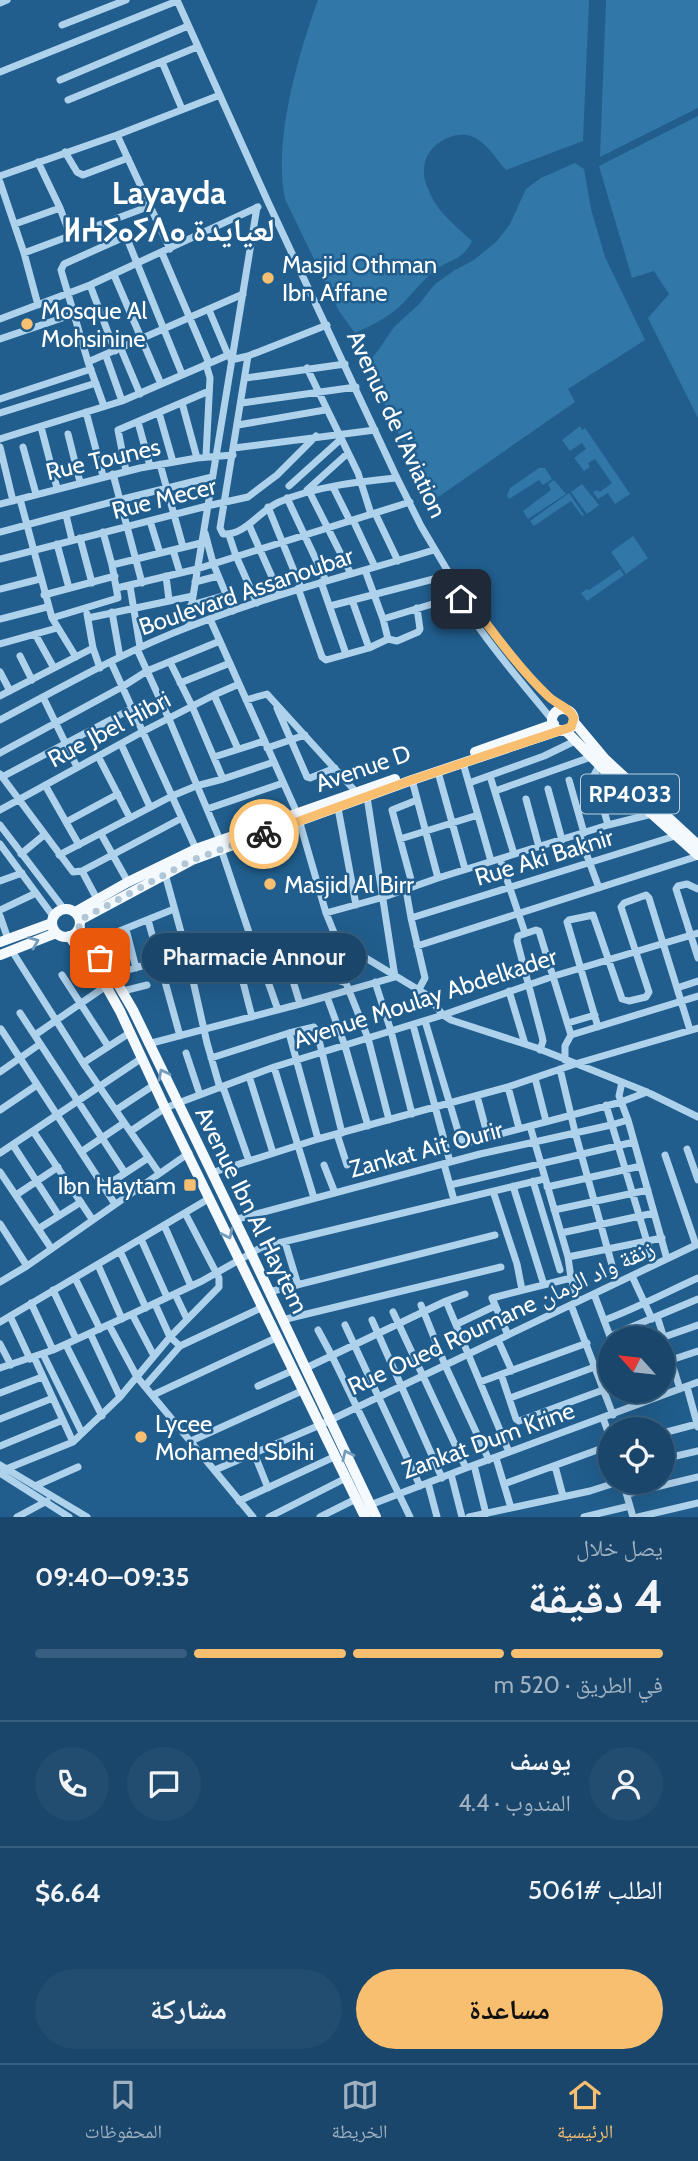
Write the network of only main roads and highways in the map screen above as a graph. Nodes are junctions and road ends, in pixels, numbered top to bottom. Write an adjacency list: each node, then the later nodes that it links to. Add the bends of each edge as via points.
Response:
1 (574, 722): 2 (main road, via 571,727); 2 (main road, RP4033, via 572,712 566,709 556,712); 5 (main road, RP4033, via 614,768)
2 (558, 726): 3 (main road, Avenue D); 3 (main road, Avenue D, via 338,808); 6 (main road, Avenue de l'Aviation / RP4033)
3 (298, 817): 4 (main road, Avenue D)
4 (221, 844): 7 (main road, Avenue D); 7 (main road, Avenue D, via 196,849 128,882 97,899)
5 (698, 845)
6 (698, 856)
7 (78, 920): 8 (main road, via 64,909); 9 (main road); 13 (main road, Avenue Ibn Al Haytem, one-way to 7, via 123,991)
8 (54, 924): 9 (main road); 10 (main road); 11 (main road, one-way to 8)
9 (69, 936): 12 (main road, Avenue Ibn Al Haytem, one-way to 12, via 106,986 131,1032)
10 (4, 940)
11 (0, 956)
12 (365, 1517)
13 (376, 1517)

